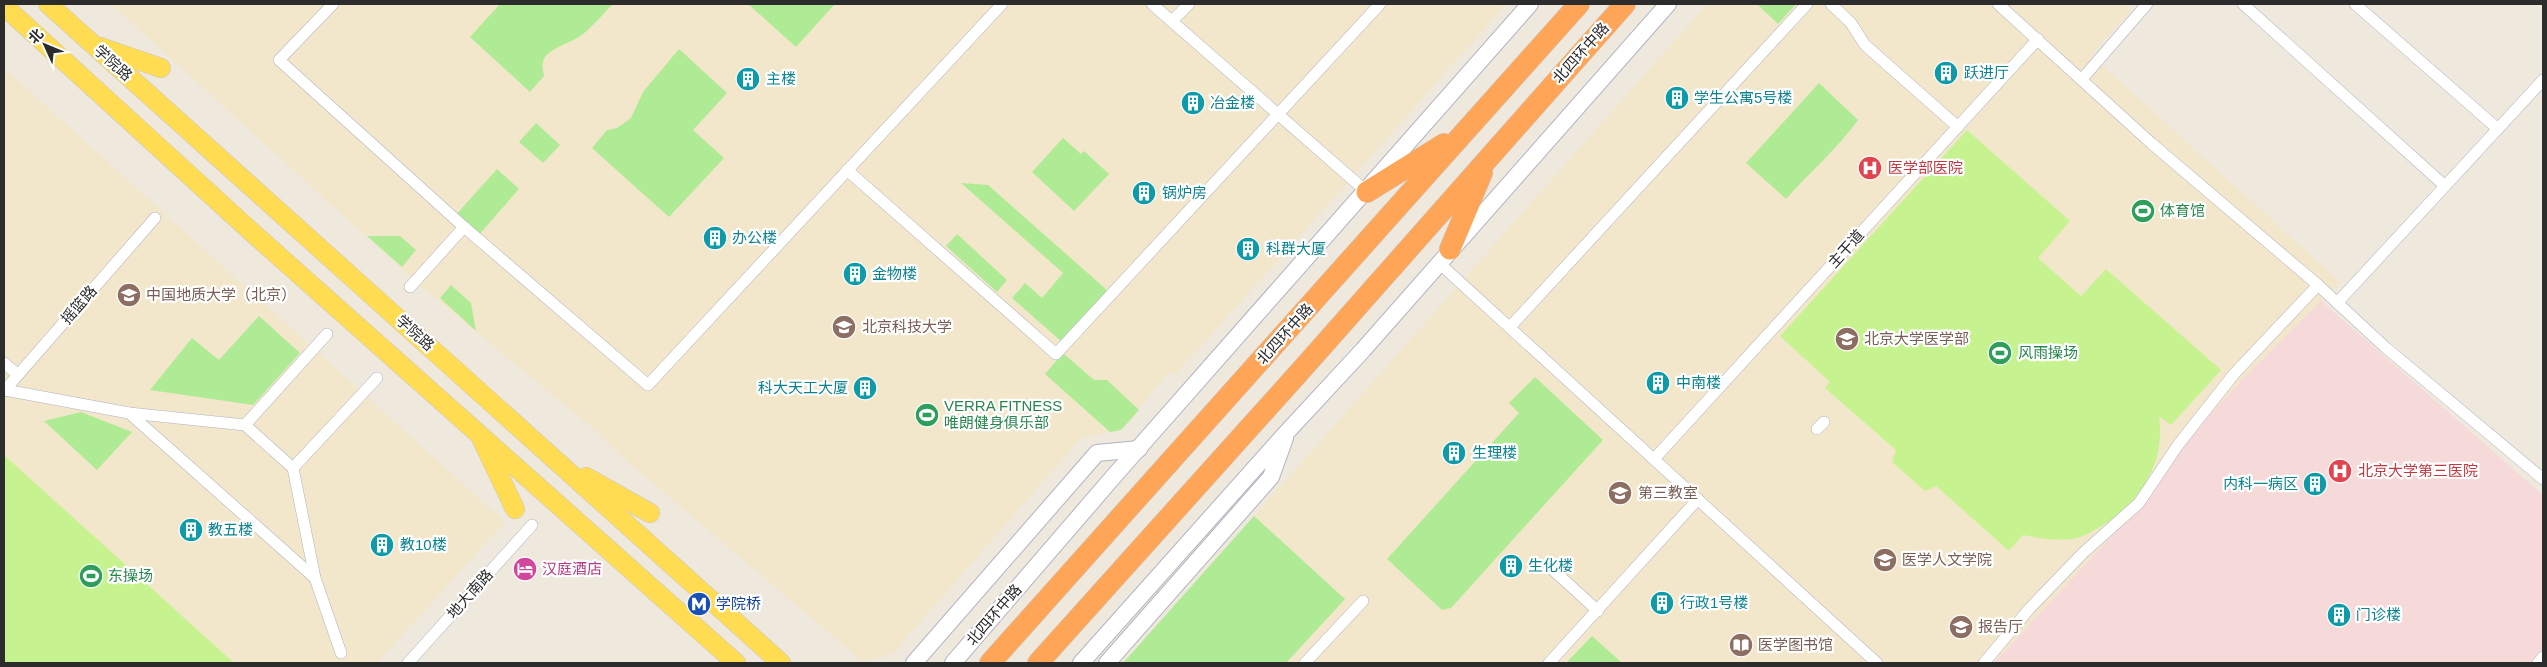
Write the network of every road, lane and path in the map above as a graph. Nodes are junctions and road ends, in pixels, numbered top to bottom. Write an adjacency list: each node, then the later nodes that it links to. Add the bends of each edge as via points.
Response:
1 (48, 4): 20 (main road, 学院路)
2 (333, 4): 35 (street, via 279,60)
3 (1002, 4): 31 (street)
4 (1152, 4): 18 (street)
5 (1189, 4): 18 (street)
6 (1380, 4): 26 (street)
7 (1530, 4): 33 (street, 北四环中路)
8 (1579, 4): 29 (highway, 北四环中路)
9 (1625, 4): 30 (highway, 北四环中路)
10 (1668, 4): 36 (street)
11 (1807, 4): 40 (street)
12 (1830, 4): 27 (street, via 1851,23 1865,45)
13 (1998, 4): 19 (street)
14 (2147, 4): 23 (street)
15 (2244, 4): 32 (street)
16 (2355, 4): 28 (street)
17 (4, 6): 48 (main road, 学院路)
18 (1172, 21): 26 (street)
19 (2038, 39): 23 (street); 27 (street, 主干道)
20 (93, 45): 22 (main road); 52 (main road, 学院路)
21 (1867, 52): 25 (street)
22 (161, 68)
23 (2082, 79): 37 (street, via 2151,143)
24 (2543, 80): 28 (street)
25 (1920, 99)
26 (1279, 115): 31 (street, via 1056,354); 33 (street)
27 (1958, 127): 51 (street, 主干道)
28 (2498, 129): 32 (street)
29 (1464, 132): 33 (highway); 70 (highway, 北四环中路)
30 (1488, 156): 36 (highway); 71 (highway, 北四环中路)
31 (847, 170): 35 (street, via 648,385)
32 (2445, 186): 39 (street)
33 (1367, 192): 50 (street, 北四环中路)
34 (155, 218): 43 (street, 摇篮路)
35 (464, 227): 38 (street)
36 (1444, 256): 40 (street); 49 (street)
37 (2318, 285): 39 (street); 77 (street, via 2234,374 2178,444 2139,503 2036,601)
38 (410, 286)
39 (2337, 303): 54 (street)
40 (1510, 327): 51 (street)
41 (327, 334): 47 (street)
42 (4, 363): 43 (street)
43 (18, 376): 45 (street, 摇篮路)
44 (377, 378): 53 (street)
45 (4, 391): 46 (street)
46 (129, 413): 47 (street); 60 (street)
47 (245, 425): 53 (street)
48 (478, 432): 56 (main road); 66 (main road, 学院路)
49 (1287, 432): 72 (street); 73 (street, via 1272,477)
50 (1138, 449): 68 (street, via 1097,453); 69 (street, 北四环中路)
51 (1654, 459): 55 (street)
52 (556, 460): 57 (main road); 67 (main road, 学院路)
53 (293, 468): 60 (street)
54 (2543, 479)
55 (1698, 499): 62 (street); 76 (street)
56 (515, 509)
57 (650, 512)
58 (532, 525): 65 (street, 地大南路)
59 (1552, 569): 62 (street)
60 (315, 578): 63 (street)
61 (1363, 600): 74 (street)
62 (1598, 611): 75 (street)
63 (342, 653)
64 (2543, 657): 78 (street)
65 (408, 663)
66 (736, 663)
67 (781, 663)
68 (914, 663)
69 (953, 663)
70 (990, 663)
71 (1038, 663)
72 (1081, 663)
73 (1107, 663)
74 (1305, 663)
75 (1549, 663)
76 (1877, 663)
77 (1984, 663)
78 (2538, 663)

